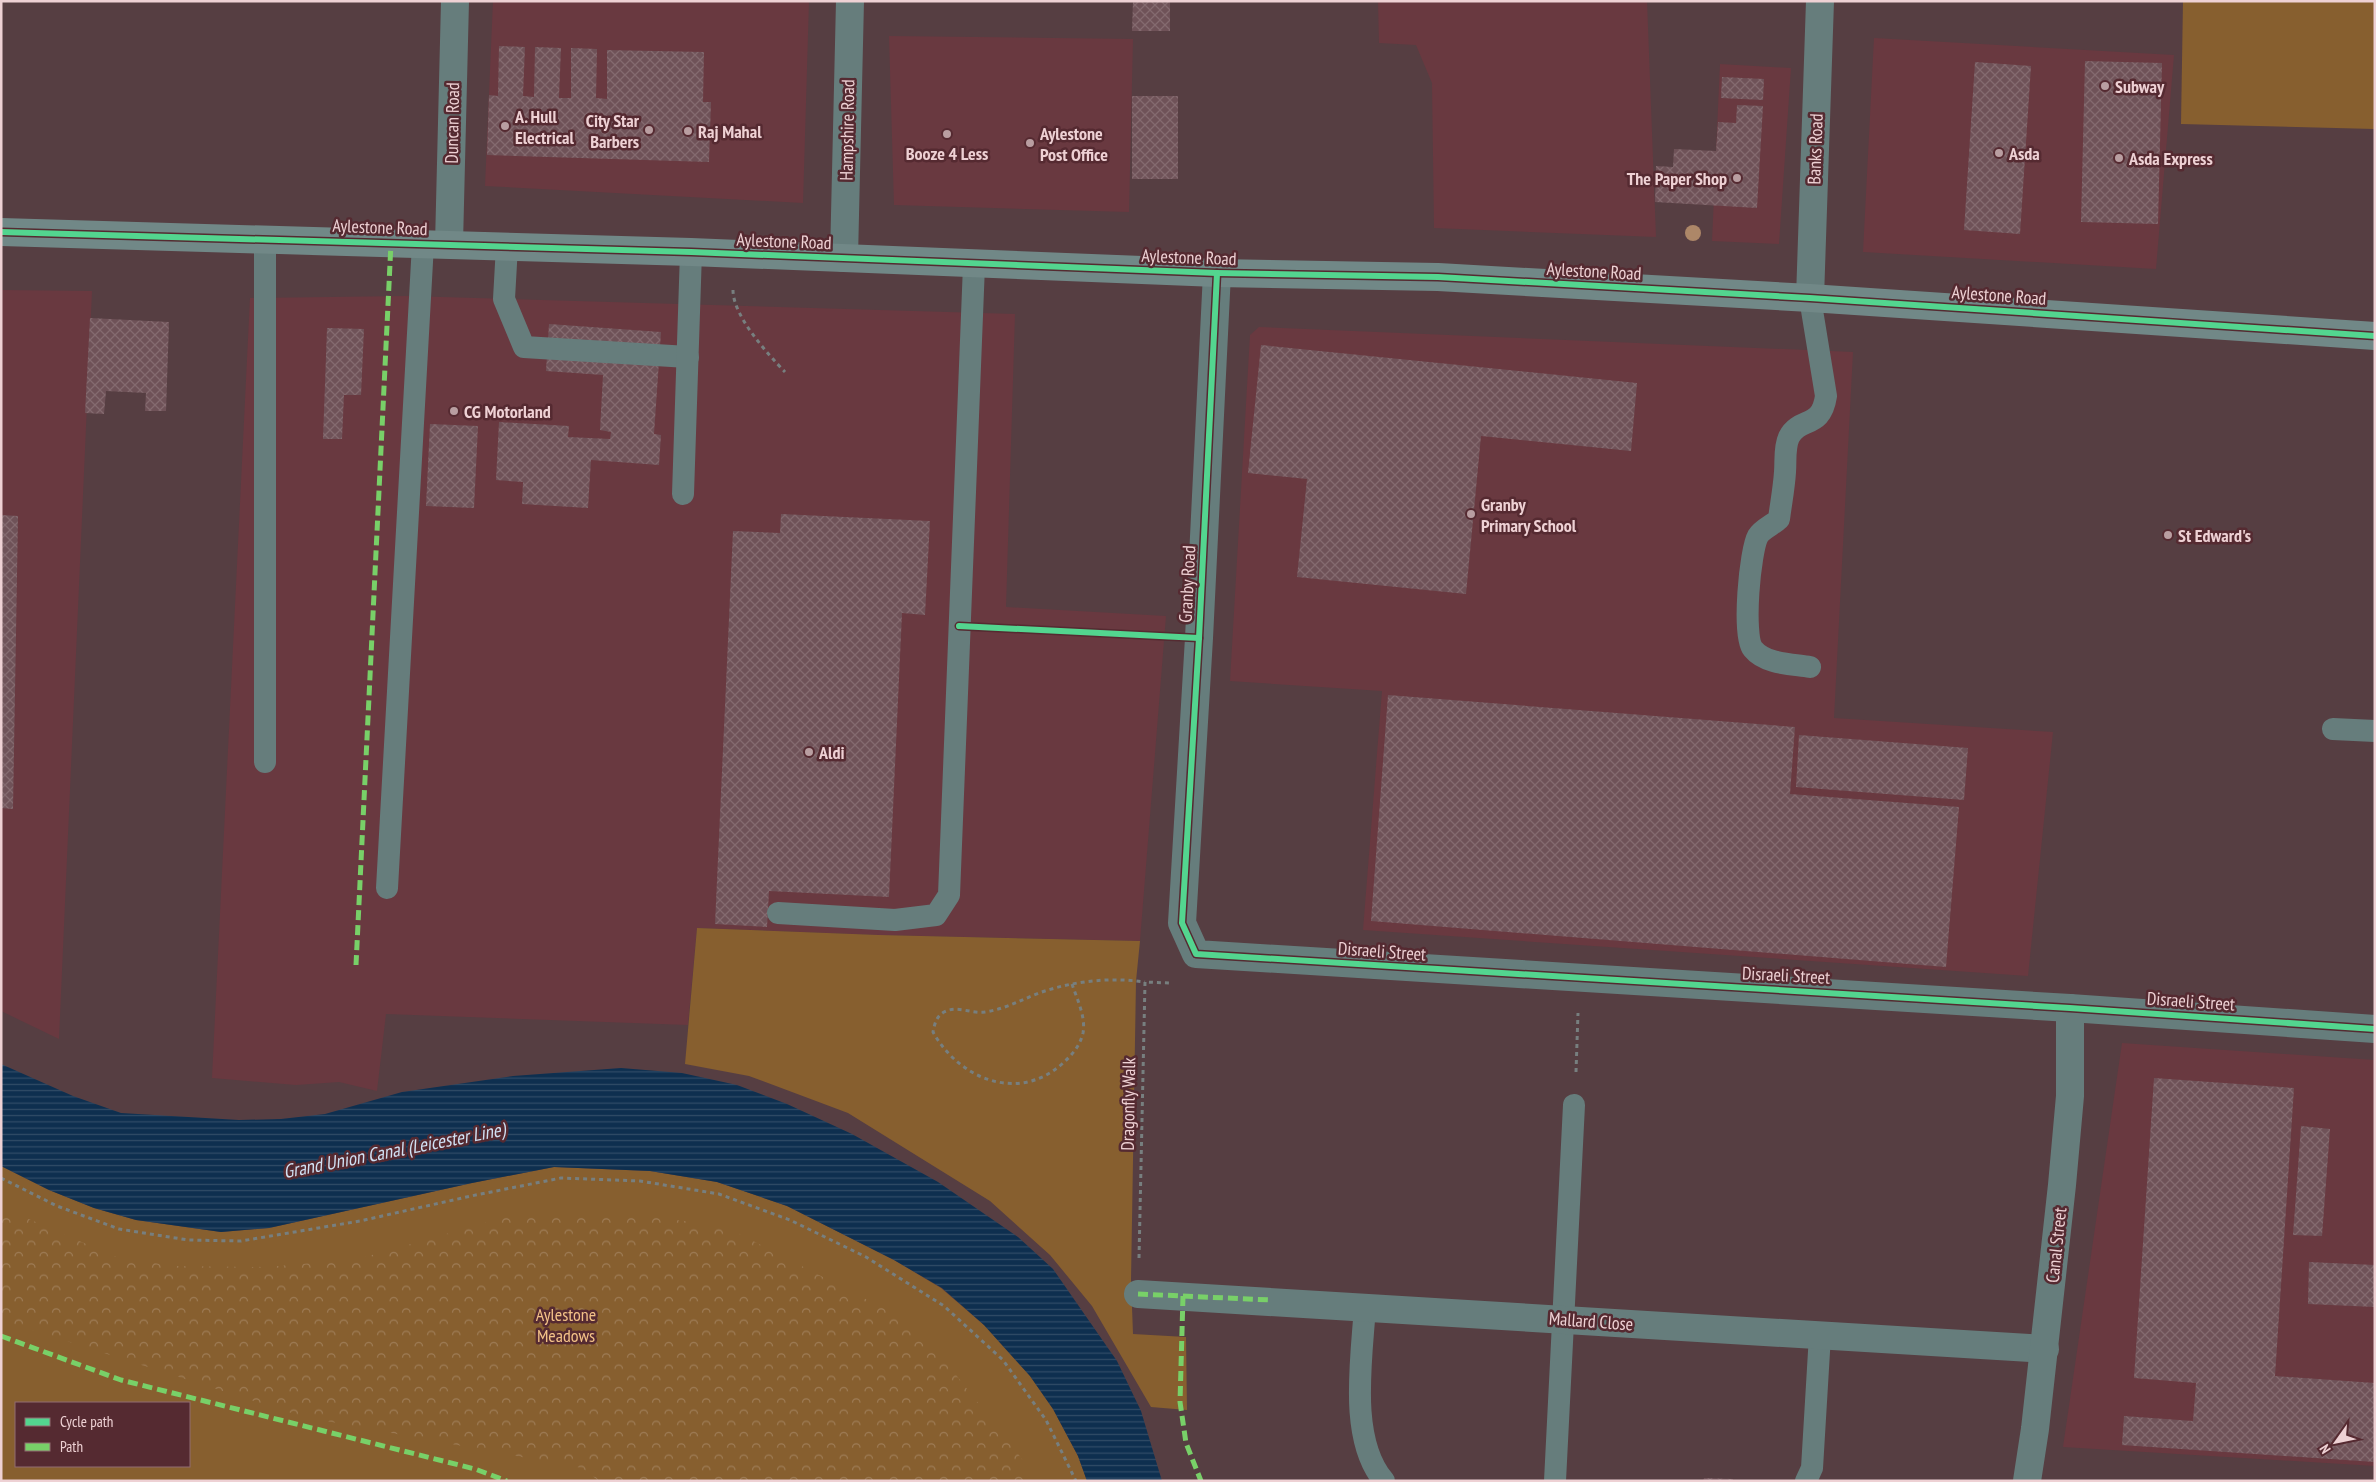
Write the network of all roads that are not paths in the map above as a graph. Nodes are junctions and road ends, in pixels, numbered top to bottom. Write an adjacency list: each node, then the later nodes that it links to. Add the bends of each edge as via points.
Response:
1 (455, 1): 6 (street, Duncan Road)
2 (850, 1): 9 (street, Hampshire Road)
3 (1820, 1): 12 (street, Banks Road)
4 (1, 232): 5 (main road, Aylestone Road)
5 (265, 238): 6 (main road, Aylestone Road); 19 (lane)
6 (436, 244): 7 (main road, Aylestone Road); 20 (lane)
7 (507, 246): 8 (main road, Aylestone Road); 14 (lane, via 504,299 524,347)
8 (691, 252): 9 (main road, Aylestone Road); 14 (lane)
9 (844, 258): 10 (main road, Aylestone Road)
10 (974, 265): 11 (main road, Aylestone Road); 21 (lane, via 949,895 936,915 895,920)
11 (1217, 273): 12 (main road, Aylestone Road, via 1438,277); 22 (street, Granby Road, via 1200,638 1182,923)
12 (1810, 298): 13 (main road, Aylestone Road); 16 (lane, via 1826,396 1824,409 1818,419 1804,424 1790,436 1785,451 1779,519 1758,536 1749,582 1747,637 1753,649 1773,661)
13 (2375, 336)
14 (688, 357): 15 (lane)
15 (683, 494)
16 (1810, 667)
17 (2334, 729): 18 (lane)
18 (2375, 731)
19 (265, 762)
20 (387, 888)
21 (778, 913)
22 (1196, 954): 23 (street, Disraeli Street)
23 (2070, 1008): 24 (street, Disraeli Street); 30 (street, Canal Street, via 2070,1096)
24 (2375, 1029)
25 (1574, 1105): 28 (lane)
26 (1138, 1294): 27 (street, Mallard Close)
27 (1365, 1306): 28 (street, Mallard Close); 31 (lane, via 1360,1388 1364,1443)
28 (1563, 1319): 29 (street, Mallard Close); 32 (lane)
29 (1820, 1335): 30 (street, Mallard Close); 33 (lane, via 1812,1468)
30 (2045, 1349): 34 (street, Canal Street)
31 (1384, 1481)
32 (1556, 1481)
33 (1806, 1481)
34 (2027, 1481)

